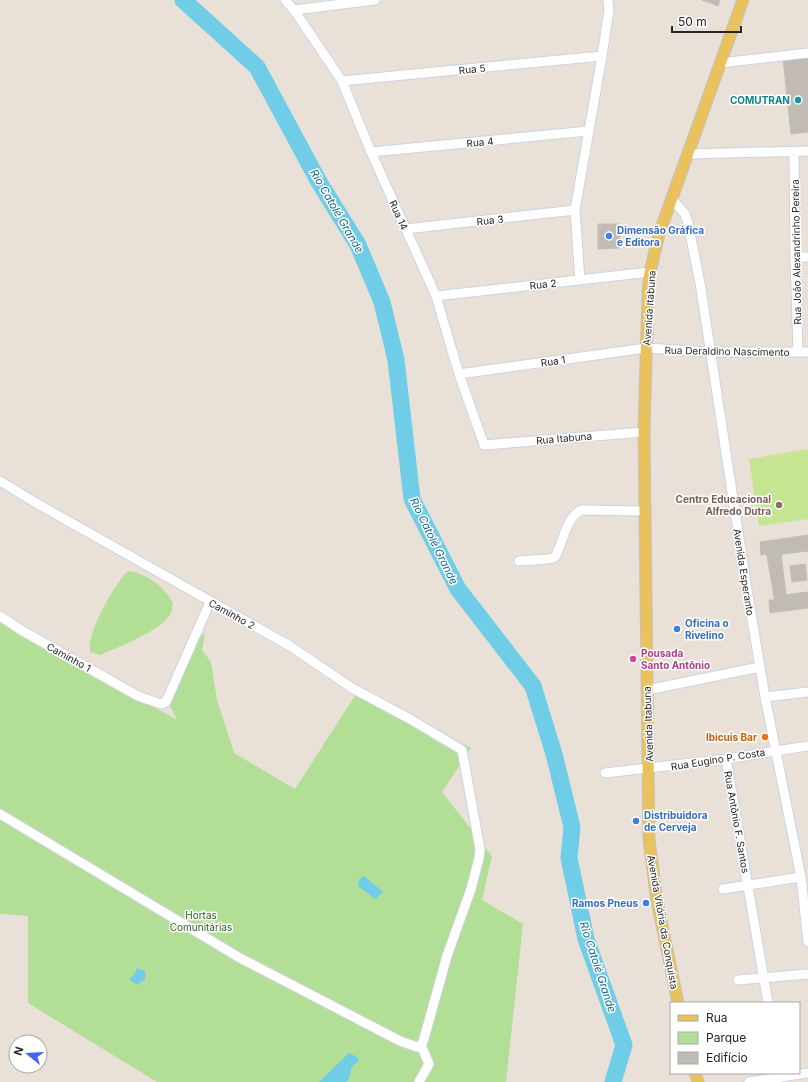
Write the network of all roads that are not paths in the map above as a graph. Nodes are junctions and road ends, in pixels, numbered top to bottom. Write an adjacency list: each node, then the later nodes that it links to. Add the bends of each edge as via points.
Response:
1 (285, 0): 5 (street, Rua 14)
2 (375, 0): 5 (street)
3 (608, 0): 7 (street, via 609,10)
4 (743, 0): 8 (main road, Avenida Itabuna)
5 (294, 10): 9 (street, Rua 14)
6 (808, 53): 8 (street)
7 (602, 56): 9 (street, Rua 5); 10 (street)
8 (720, 63): 14 (main road, Avenida Itabuna)
9 (342, 81): 12 (street, Rua 14)
10 (590, 131): 12 (street, Rua 4); 16 (street)
11 (808, 151): 13 (street)
12 (371, 152): 17 (street, Rua 14)
13 (794, 152): 14 (street); 18 (street, Rua João Alexandrinho Pereira)
14 (688, 154): 15 (main road, Avenida Itabuna)
15 (672, 199): 20 (main road, Avenida Itabuna, via 659,234); 24 (street, Avenida Esperanto, via 685,214 691,232)
16 (575, 210): 17 (street, Rua 3); 21 (street)
17 (406, 229): 22 (street, Rua 14)
18 (795, 257): 19 (street); 25 (street, Rua João Alexandrinho Pereira)
19 (808, 257)
20 (650, 272): 21 (street, Rua 2); 23 (main road, Avenida Itabuna)
21 (580, 280): 22 (street, Rua 2)
22 (436, 296): 27 (street, Rua 14)
23 (646, 348): 24 (street, Rua Deraldino Nascimento); 27 (street, Rua 1); 28 (main road, Avenida Itabuna)
24 (710, 352): 25 (street, Rua Deraldino Nascimento); 35 (street, Avenida Esperanto)
25 (798, 352): 26 (street, Rua Deraldino Nascimento)
26 (808, 352)
27 (459, 374): 29 (street, Rua 14)
28 (644, 432): 29 (street, Rua Itabuna); 31 (main road, Avenida Itabuna)
29 (484, 445)
30 (0, 481): 33 (street, Caminho 2)
31 (645, 511): 32 (street, via 576,512 555,557); 36 (main road, Avenida Itabuna)
32 (519, 561)
33 (210, 602): 34 (street, Caminho 1, via 164,704 157,704 138,696); 54 (street, Caminho 2, via 290,646 352,688 462,750 480,849 479,858 474,881 447,956)
34 (0, 616)
35 (760, 668): 36 (street); 38 (street, Avenida Esperanto)
36 (647, 690): 42 (main road, Avenida Itabuna)
37 (808, 692): 38 (street)
38 (765, 697): 40 (street, Avenida Esperanto)
39 (808, 746): 40 (street, Rua Eugino P. Costa)
40 (774, 750): 41 (street, Rua Eugino P. Costa); 45 (street, Avenida Esperanto)
41 (726, 759): 42 (street, Rua Eugino P. Costa); 46 (street, Rua Antônio F. Santos)
42 (649, 769): 43 (street, Rua Eugino P. Costa); 52 (main road, Avenida Vitória da Conquista, via 650,858)
43 (605, 773)
44 (0, 814): 54 (street, via 240,958 405,1044 417,1047)
45 (801, 877): 46 (street); 48 (street, Avenida Esperanto)
46 (749, 886): 47 (street); 50 (street, Rua Antônio F. Santos)
47 (723, 889)
48 (808, 942)
49 (808, 974): 50 (street)
50 (764, 978): 51 (street); 53 (street, Rua Antônio F. Santos)
51 (738, 980)
52 (678, 1002)
53 (768, 1002)
54 (421, 1045): 57 (street, via 428,1064)
55 (794, 1074): 56 (street)
56 (780, 1075): 58 (street)
57 (418, 1082)
58 (749, 1082)

